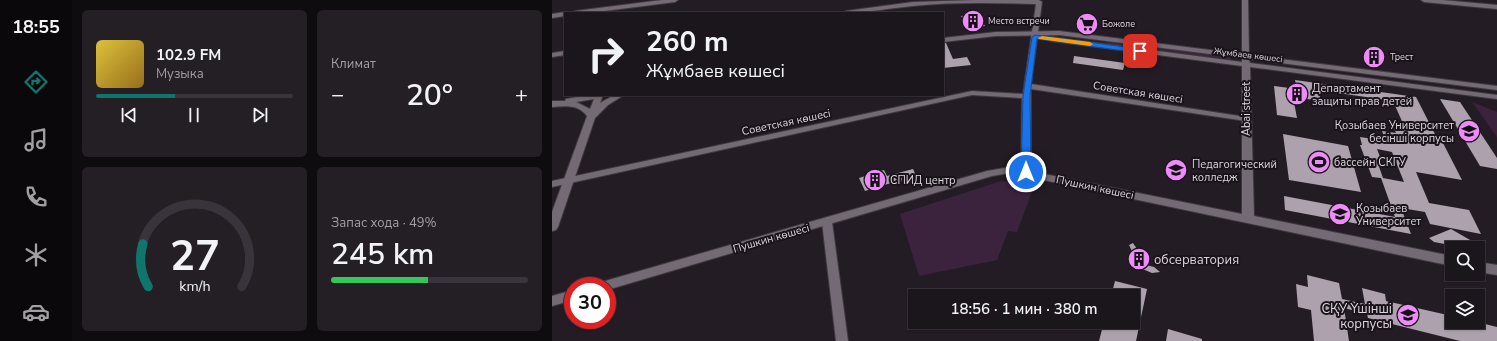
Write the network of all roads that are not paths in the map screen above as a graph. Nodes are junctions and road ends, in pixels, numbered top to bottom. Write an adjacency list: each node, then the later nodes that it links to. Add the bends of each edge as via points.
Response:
1 (676, 0): 4 (street)
2 (1245, 0): 14 (street, Abai street)
3 (1424, 0): 5 (street)
4 (633, 3): 6 (street)
5 (1497, 7)
6 (581, 12)
7 (853, 12): 10 (street, via 913,4 1038,2)
8 (564, 14): 9 (street)
9 (552, 16)
10 (1035, 34): 11 (street, Жұмбаев көшесі, via 996,34); 14 (street, Жұмбаев көшесі); 15 (street)
11 (944, 40)
12 (564, 53): 13 (street)
13 (552, 55)
14 (1245, 60): 16 (street, Жұмбаев көшесі); 22 (street, Жұмбаев көшесі); 25 (street, Abai street)
15 (1028, 86): 21 (street); 25 (street, Советская көшесі)
16 (1497, 88)
17 (575, 96): 23 (street)
18 (594, 96): 23 (street)
19 (599, 96): 24 (street)
20 (618, 96): 24 (street, via 605,103)
21 (1026, 96): 26 (street); 27 (street, Советская көшесі, via 972,93)
22 (1497, 97)
23 (552, 104): 24 (street, via 578,104)
24 (592, 116): 27 (street)
25 (1246, 119): 29 (street, Abai street)
26 (1026, 172): 29 (street, Пушкин көшесі); 30 (street, Пушкин көшесі, via 1010,170 991,173)
27 (569, 180): 28 (street, Советская көшесі); 31 (street)
28 (552, 184)
29 (1248, 219): 32 (street, Пушкин көшесі)
30 (827, 222): 35 (street, Пушкин көшесі); 38 (street)
31 (552, 227)
32 (1445, 260)
33 (1485, 267): 34 (street)
34 (1497, 270)
35 (616, 283)
36 (564, 298): 37 (street)
37 (552, 301)
38 (842, 341)

